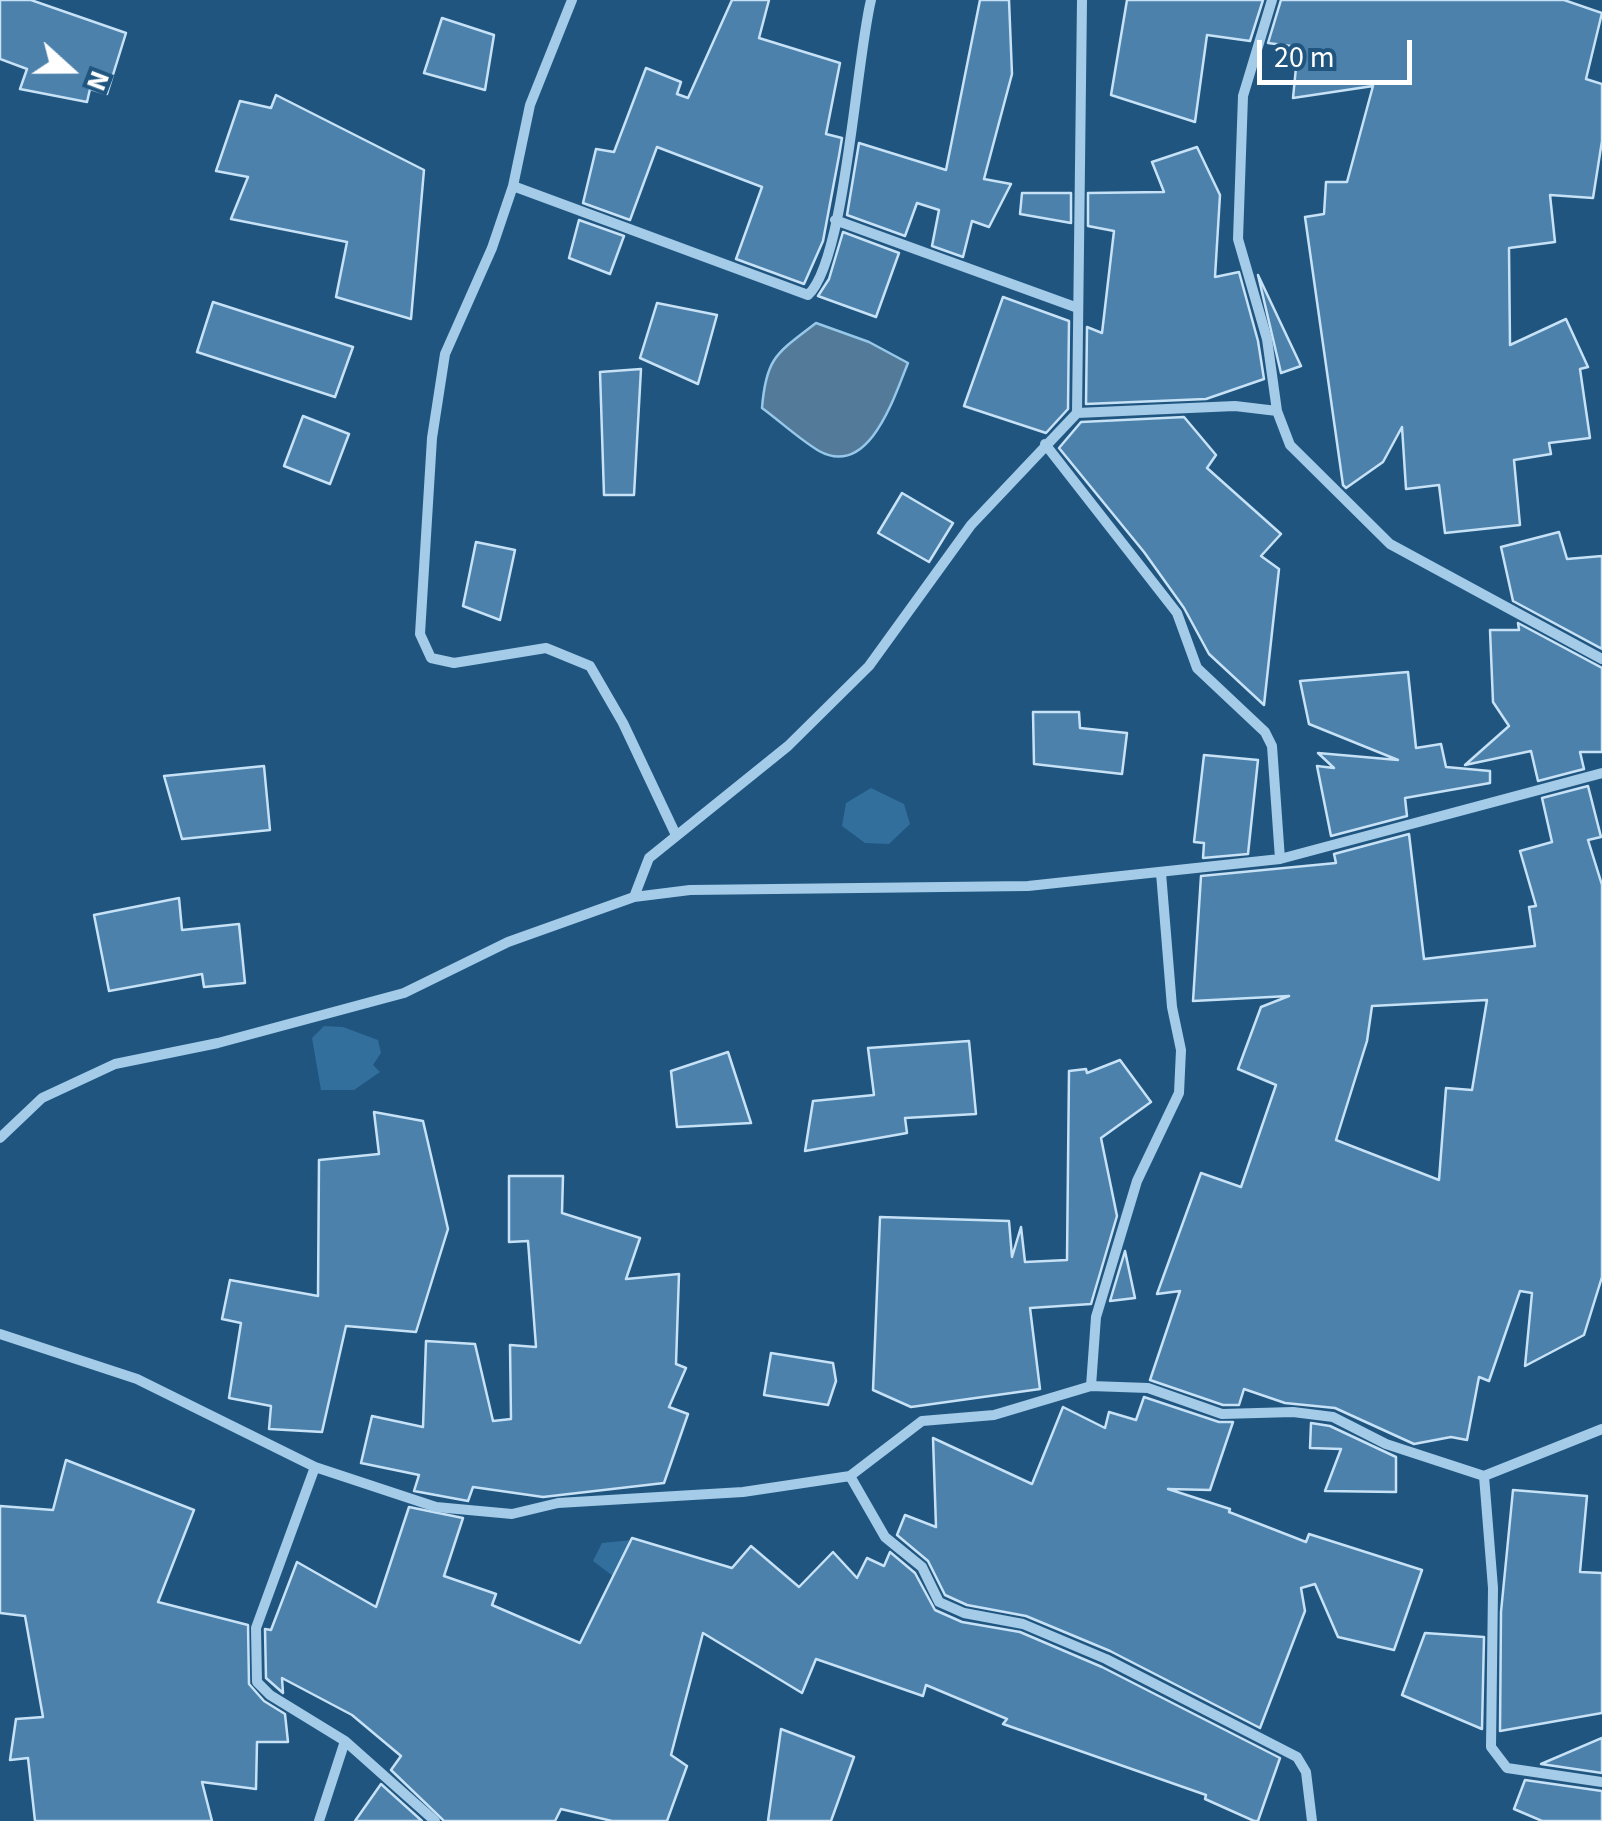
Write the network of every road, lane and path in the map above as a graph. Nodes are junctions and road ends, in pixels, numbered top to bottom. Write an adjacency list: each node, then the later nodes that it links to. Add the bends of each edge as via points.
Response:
1 (572, 0): 5 (street, via 530,105)
2 (870, 0): 6 (street)
3 (1082, 0): 7 (street)
4 (1272, 0): 8 (street, via 1243,96 1238,239 1267,338)
5 (513, 186): 6 (street, via 808,295 821,284); 13 (street, via 446,354 432,438 420,634 431,658 454,663 546,648 590,666)
6 (835, 220): 7 (street)
7 (1076, 307): 9 (street)
8 (1276, 410): 9 (street); 11 (street, via 1290,445 1390,544)
9 (1077, 413): 10 (street)
10 (1045, 444): 13 (street, via 971,524 868,666 788,746); 14 (street, via 1177,614 1197,668 1265,732 1272,746)
11 (1602, 659)
12 (1602, 773): 14 (street)
13 (675, 833): 16 (street, via 649,858)
14 (1280, 860): 15 (street)
15 (1161, 873): 16 (street, via 1028,886 690,890); 19 (street, via 1181,1050 1179,1093 1137,1181 1096,1317)
16 (634, 897): 17 (street, via 508,942 404,993 116,1064 42,1098)
17 (0, 1138)
18 (0, 1334): 21 (street, via 137,1379)
19 (1091, 1386): 22 (street, via 994,1415 922,1421); 23 (street, via 1148,1388 1222,1414 1333,1417 1386,1444)
20 (1602, 1429): 23 (street)
21 (316, 1468): 22 (street, via 436,1507 512,1514 558,1503 743,1492); 24 (street, via 256,1628 254,1671 270,1695)
22 (850, 1476): 28 (street, via 885,1537 922,1568 940,1602 1023,1624 1106,1659 1298,1758)
23 (1484, 1476): 25 (street, via 1493,1588 1491,1748 1507,1768)
24 (346, 1741): 26 (street); 27 (street)
25 (1602, 1782)
26 (319, 1821)
27 (436, 1821)
28 (1312, 1821)

